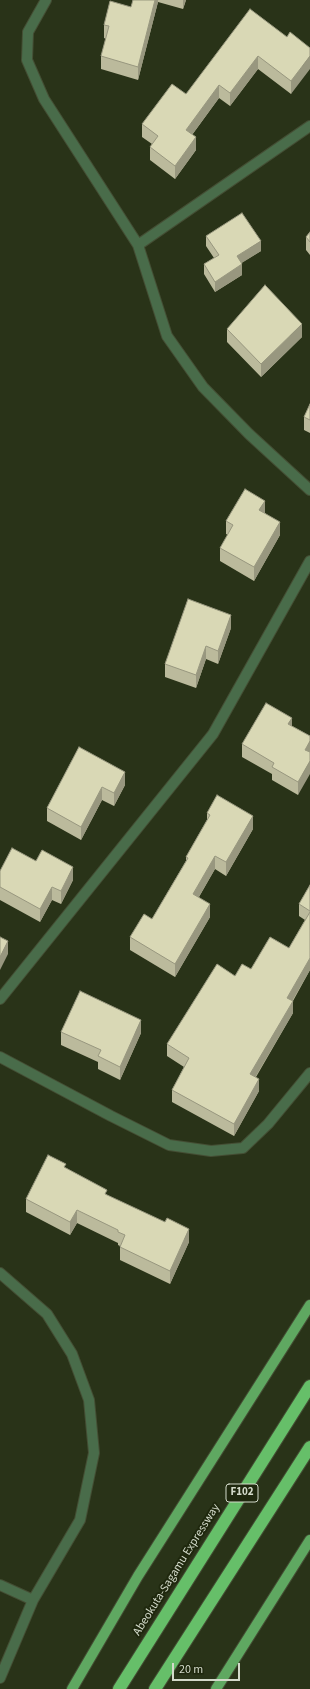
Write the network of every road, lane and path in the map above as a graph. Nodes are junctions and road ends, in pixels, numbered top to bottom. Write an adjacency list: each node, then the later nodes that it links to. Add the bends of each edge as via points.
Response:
1 (46, 0): 3 (street, via 28,32 27,60 44,99)
2 (310, 126): 3 (street)
3 (138, 245): 4 (street, via 171,343 203,387)
4 (310, 490)
5 (310, 562): 6 (street, via 213,734)
6 (0, 999)
7 (0, 1057): 8 (street, via 169,1145 211,1151 243,1148 268,1124)
8 (310, 1073)
9 (0, 1273): 15 (street, via 47,1314 72,1354 89,1400 94,1453 80,1520)
10 (310, 1305): 17 (main road, via 138,1576)
11 (310, 1386): 18 (highway, Abeokuta-Sagamu Expressway / F102)
12 (310, 1447): 19 (highway, F102)
13 (310, 1540): 20 (main road)
14 (0, 1585): 15 (street)
15 (33, 1600): 16 (street)
16 (0, 1678)
17 (72, 1689)
18 (119, 1689)
19 (155, 1689)
20 (216, 1689)

